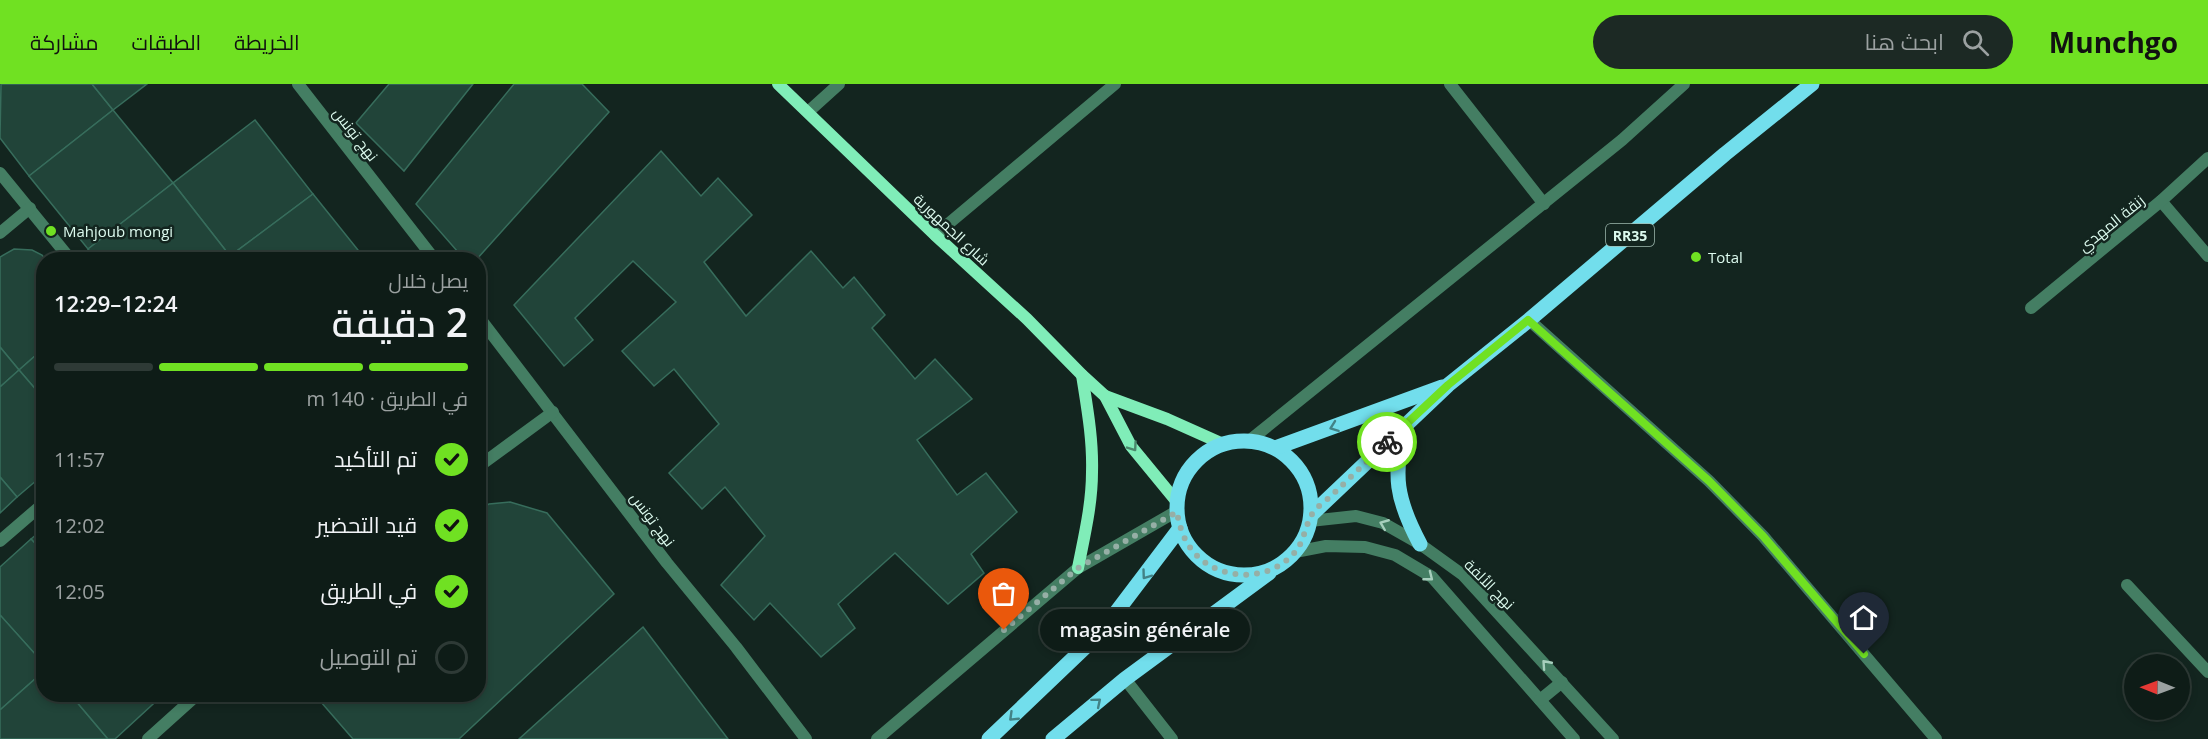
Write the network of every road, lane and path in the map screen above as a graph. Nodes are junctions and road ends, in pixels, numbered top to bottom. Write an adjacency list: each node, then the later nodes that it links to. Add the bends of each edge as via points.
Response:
1 (298, 84): 17 (street, نهج تونس)
2 (778, 84): 8 (street, شارع الجمهورية)
3 (839, 84): 8 (street)
4 (1115, 84): 15 (street)
5 (1450, 84): 12 (street)
6 (1684, 84): 12 (street)
7 (1812, 84): 20 (main road, RR35)
8 (808, 112): 15 (street, شارع الجمهورية)
9 (2208, 158): 11 (street, زنقة المهدي)
10 (0, 173): 13 (street)
11 (2161, 201): 18 (street); 19 (street, زنقة المهدي)
12 (1544, 204): 27 (street)
13 (30, 208): 14 (street); 16 (street)
14 (0, 233)
15 (935, 235): 22 (street, شارع الجمهورية)
16 (65, 252)
17 (429, 252)
18 (2208, 256)
19 (2031, 308)
20 (1528, 320): 23 (main road, RR35); 53 (street, via 1755,527)
21 (486, 326): 25 (street, نهج تونس)
22 (1082, 375): 24 (street, شارع الجمهورية); 38 (street, via 1090,423 1092,472 1088,521)
23 (1448, 385): 26 (main road, RR35); 29 (main road, RR35, one-way to 29)
24 (1105, 396): 28 (street); 31 (street, one-way to 31, via 1131,446)
25 (553, 412): 30 (street); 47 (street, نهج تونس)
26 (1404, 426): 33 (main road, RR35); 36 (main road, via 1397,457 1398,488 1406,517)
27 (1249, 441): 28 (main road); 29 (main road)
28 (1223, 444): 31 (main road, via 1192,466 1182,483)
29 (1275, 448): 33 (main road, via 1302,477 1310,499)
30 (486, 461)
31 (1177, 507): 34 (main road); 38 (street)
32 (36, 510): 35 (street)
33 (1310, 518): 36 (street, نهج الألفة, one-way to 33, via 1383,523 1356,516); 37 (main road, RR35, via 1301,543)
34 (1180, 528): 37 (main road, via 1205,563 1224,572 1245,575 1267,571); 49 (main road, one-way to 49, via 1102,632)
35 (0, 541)
36 (1420, 544): 42 (street, نهج الألفة, one-way to 36, via 1463,575)
37 (1290, 556): 41 (main road, RR35); 43 (street, one-way to 43, via 1326,546 1365,548 1395,555 1432,577)
38 (1078, 568): 48 (street)
39 (2127, 585): 40 (street)
40 (2208, 672)
41 (1125, 679): 45 (street); 50 (main road, RR35, one-way to 41)
42 (1562, 682): 43 (street); 52 (street, نهج الألفة)
43 (1540, 700): 51 (street)
44 (189, 702): 46 (street)
45 (1164, 736)
46 (148, 739)
47 (806, 739)
48 (878, 739)
49 (989, 739)
50 (1053, 739)
51 (1574, 739)
52 (1613, 739)
53 (1936, 739)

